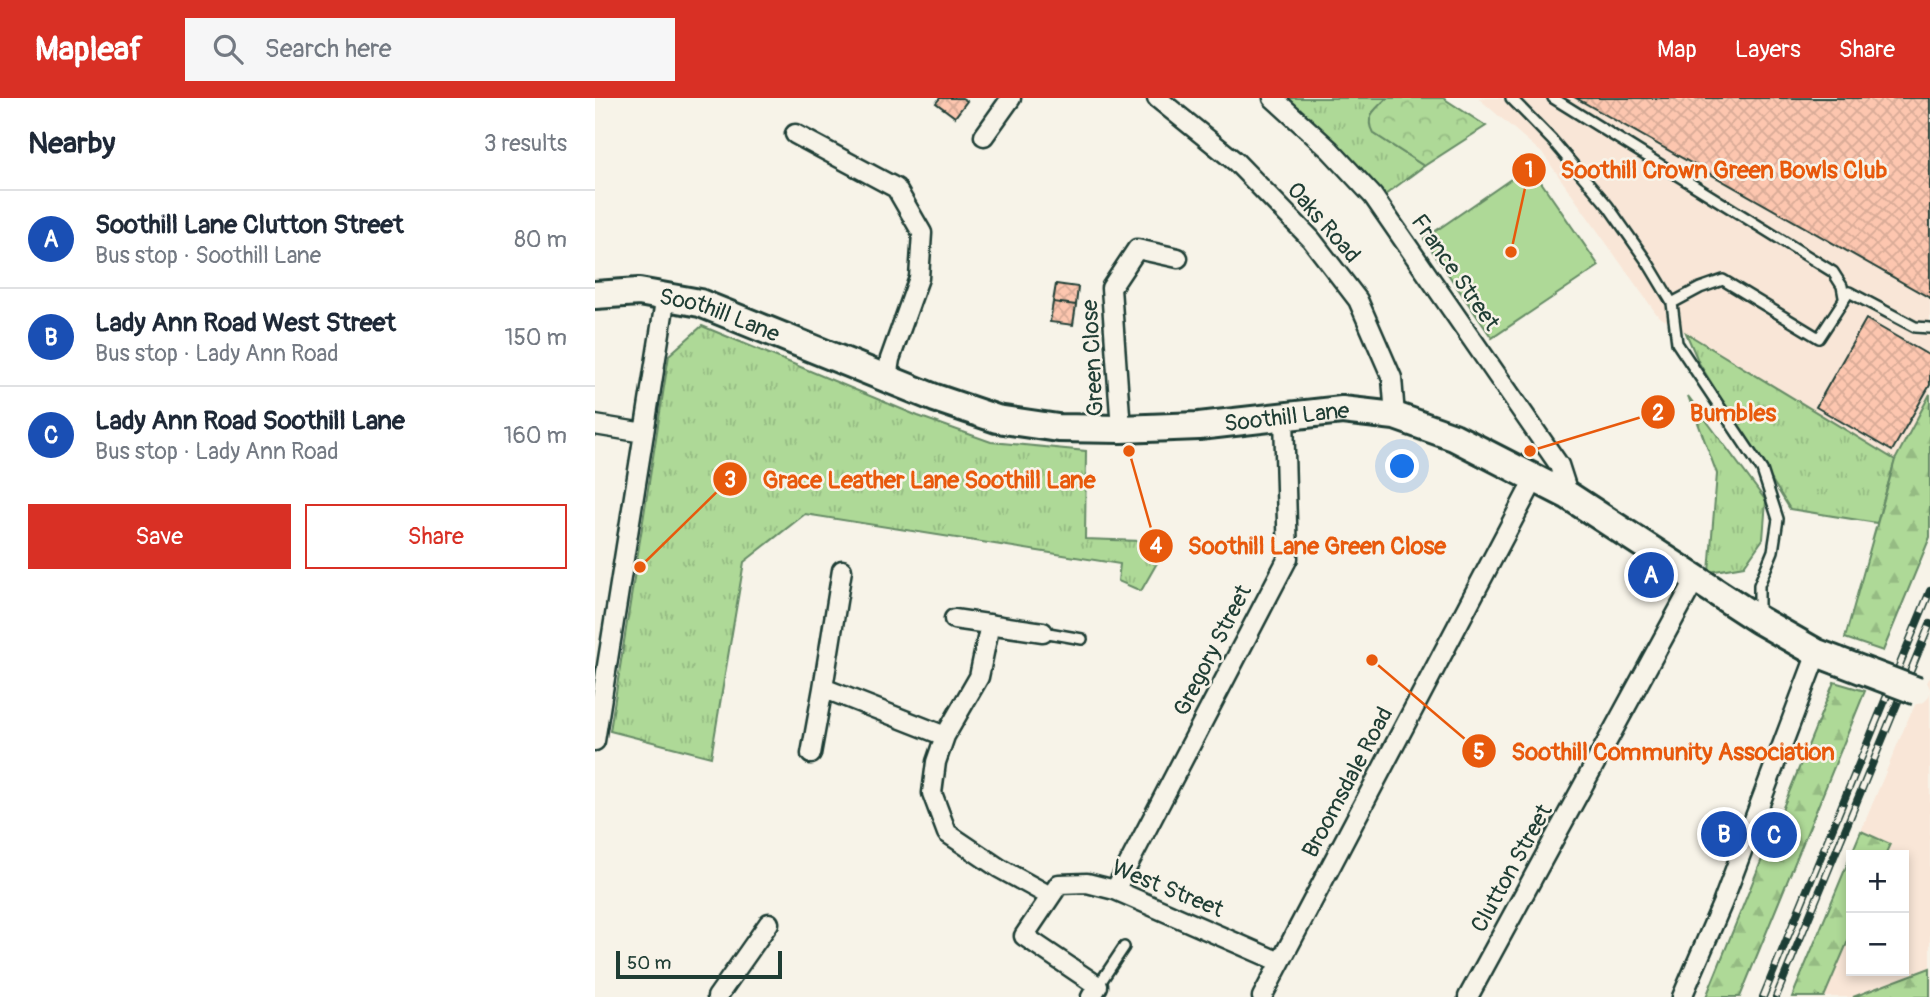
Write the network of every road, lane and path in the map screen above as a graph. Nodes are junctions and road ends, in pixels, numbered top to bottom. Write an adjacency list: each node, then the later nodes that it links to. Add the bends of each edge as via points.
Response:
1 (1011, 98): 7 (street)
2 (1157, 98): 15 (street, Oaks Road, via 1236,162 1311,239 1358,300 1392,377)
3 (1273, 98): 21 (street, France Street, via 1373,196 1559,466)
4 (1511, 98): 12 (lane, via 1608,206)
5 (1553, 98): 11 (lane, via 1833,272)
6 (795, 134): 14 (street, via 896,188 922,233 919,278)
7 (984, 136)
8 (1178, 258): 18 (street, Green Close, via 1137,249 1111,288)
9 (595, 295): 10 (main road, Soothill Lane)
10 (666, 295): 14 (main road, Soothill Lane, via 700,303); 19 (street)
11 (1844, 297): 12 (lane, via 1819,338 1723,280); 13 (lane, via 1849,292 1857,294 1915,327)
12 (1672, 303): 25 (lane, via 1677,343 1762,470 1778,519 1773,551 1759,585)
13 (1930, 328)
14 (887, 378): 18 (main road, Soothill Lane, via 997,419 1058,428)
15 (1395, 416): 16 (main road, Soothill Lane, via 1342,411); 20 (main road, Soothill Lane, via 1454,437)
16 (1284, 417): 18 (main road, Soothill Lane); 35 (street, Gregory Street, via 1287,558)
17 (595, 425): 19 (street)
18 (1121, 429)
19 (644, 433): 32 (street)
20 (1535, 478): 21 (main road, Soothill Lane); 39 (street, Broomsdale Road)
21 (1569, 496): 23 (main road, Soothill Lane)
22 (842, 570): 30 (street)
23 (1696, 578): 25 (main road, Soothill Lane); 43 (street, Clutton Street)
24 (954, 619): 26 (street)
25 (1759, 620): 29 (main road, Soothill Lane)
26 (990, 624): 27 (street); 33 (street, via 979,677)
27 (1043, 632): 28 (lane)
28 (1082, 639)
29 (1828, 657): 31 (main road, Soothill Lane, bridge); 44 (street)
30 (823, 688): 33 (street); 34 (street)
31 (1923, 693)
32 (596, 730)
33 (945, 736): 36 (street, via 932,793 947,833)
34 (811, 754)
35 (1115, 890): 36 (street, West Street, via 1087,883 1059,884); 39 (street, West Street)
36 (1050, 895): 40 (street, via 1024,936)
37 (769, 923): 41 (street)
38 (1124, 947): 40 (lane)
39 (1280, 962): 42 (street, Broomsdale Road)
40 (1094, 991)
41 (717, 997)
42 (1262, 997)
43 (1468, 997)
44 (1682, 997)

